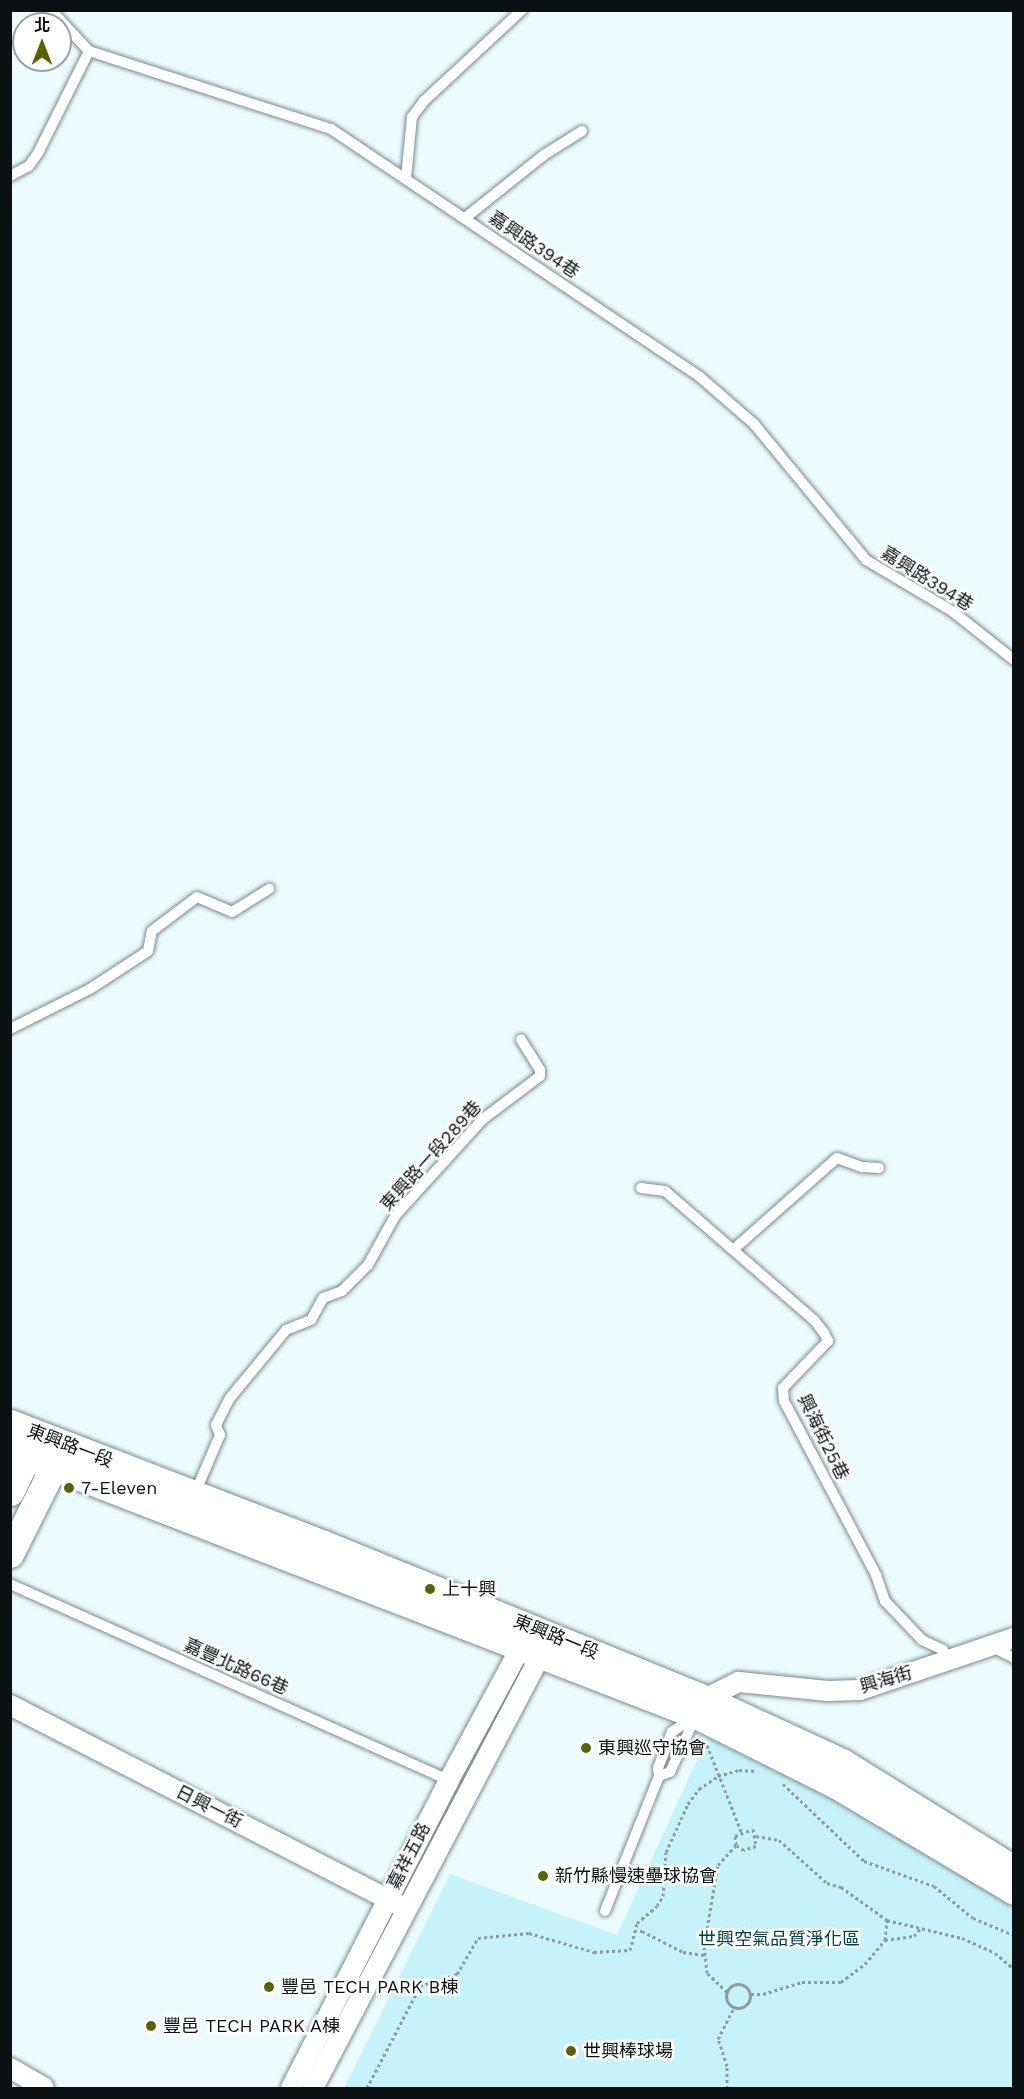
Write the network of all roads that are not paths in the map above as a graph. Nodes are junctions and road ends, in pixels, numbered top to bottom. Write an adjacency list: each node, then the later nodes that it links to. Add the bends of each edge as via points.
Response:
1 (51, 10): 3 (lane)
2 (522, 10): 6 (lane, via 424,101 412,117)
3 (89, 51): 5 (lane, via 38,153 29,166); 6 (lane, 嘉興路394巷, via 331,129)
4 (582, 130): 7 (lane)
5 (10, 176)
6 (406, 178): 7 (lane, 嘉興路394巷)
7 (465, 218): 8 (lane, 嘉興路394巷, via 700,376 754,424 866,560 952,611)
8 (1014, 660)
9 (269, 889): 10 (lane, via 232,912 197,897 152,931 148,951 90,989)
10 (10, 1029)
11 (521, 1040): 19 (lane, 東興路一段289巷, via 540,1076 483,1119 395,1216 368,1265 342,1291 324,1298 311,1320 286,1330 230,1398 216,1425 220,1435)
12 (879, 1168): 14 (lane, via 837,1158)
13 (641, 1188): 14 (lane, 興海街25巷, via 664,1191)
14 (734, 1249): 26 (lane, 興海街25巷, via 824,1333 828,1341 783,1388 784,1401 876,1575 885,1601 922,1640 944,1650)
15 (10, 1423): 16 (street, 東興路一段)
16 (25, 1447): 17 (street, 東興路一段); 18 (street)
17 (60, 1456): 19 (street, 東興路一段); 20 (street); 23 (street, 東興路一段)
18 (10, 1492)
19 (195, 1493): 23 (street, 東興路一段)
20 (10, 1554)
21 (10, 1584): 29 (lane, 嘉豐北路66巷)
22 (1014, 1638): 24 (street, 興海街)
23 (536, 1641): 28 (street, 東興路一段); 29 (street, 嘉祥五路); 33 (street, 嘉祥五路)
24 (991, 1646): 25 (lane); 26 (street, 興海街)
25 (1014, 1658)
26 (948, 1662): 28 (street, 興海街, via 860,1690 828,1691 739,1682)
27 (10, 1705): 32 (street, 日興一街)
28 (701, 1707): 30 (street, 東興路一段, via 842,1762); 31 (street, 東興路一段); 34 (lane, via 672,1732 658,1768 659,1776)
29 (449, 1780): 32 (street, 嘉祥五路)
30 (1014, 1869)
31 (1014, 1891)
32 (387, 1899): 33 (street, 日興一街); 37 (street, 嘉祥五路)
33 (408, 1909): 38 (street, 嘉祥五路)
34 (605, 1911)
35 (10, 2068): 36 (street)
36 (44, 2088)
37 (291, 2088)
38 (313, 2088)

